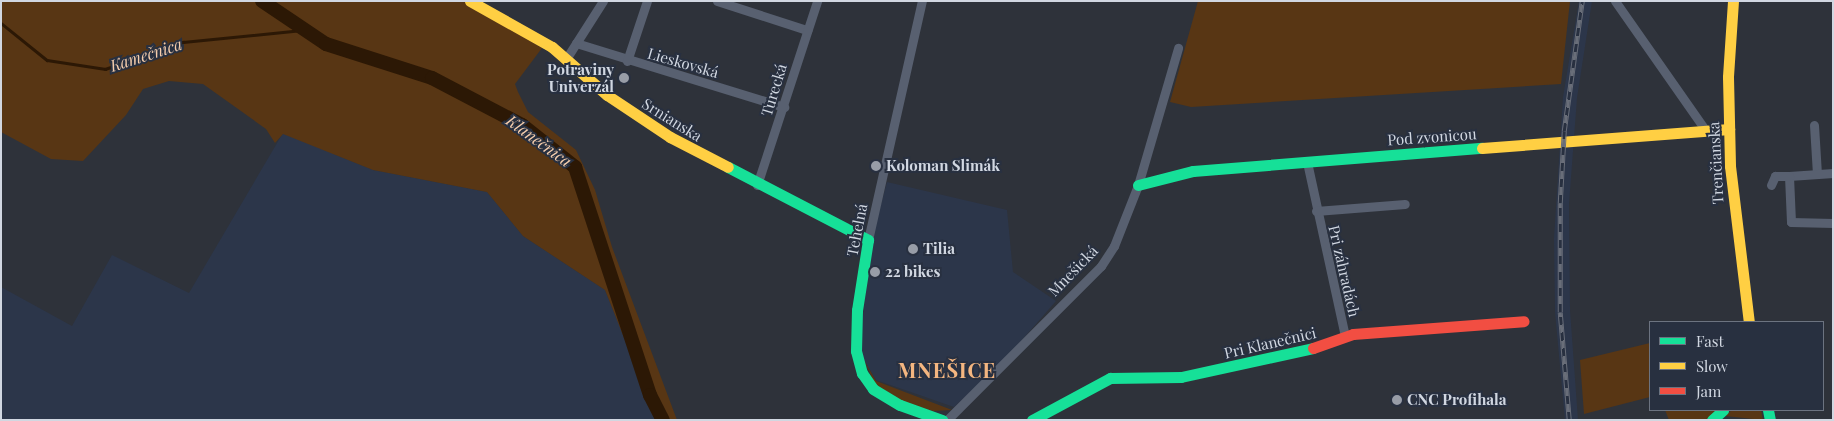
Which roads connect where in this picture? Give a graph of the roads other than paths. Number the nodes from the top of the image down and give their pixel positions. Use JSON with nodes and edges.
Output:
{"nodes":[{"id":1,"x":602,"y":1,"type":"edge"},
{"id":2,"x":647,"y":1,"type":"edge"},
{"id":3,"x":717,"y":1,"type":"edge"},
{"id":4,"x":817,"y":1,"type":"edge"},
{"id":5,"x":922,"y":1,"type":"edge"},
{"id":6,"x":1616,"y":1,"type":"edge"},
{"id":7,"x":1733,"y":1,"type":"edge"},
{"id":8,"x":471,"y":2,"type":"edge"},
{"id":9,"x":807,"y":30,"type":"junction"},
{"id":10,"x":576,"y":43,"type":"junction"},
{"id":11,"x":1178,"y":48,"type":"dead end"},
{"id":12,"x":566,"y":59,"type":"junction"},
{"id":13,"x":627,"y":61,"type":"junction"},
{"id":14,"x":784,"y":107,"type":"junction"},
{"id":15,"x":1814,"y":125,"type":"dead end"},
{"id":16,"x":1729,"y":129,"type":"junction"},
{"id":17,"x":1706,"y":131,"type":"junction"},
{"id":18,"x":1307,"y":162,"type":"junction"},
{"id":19,"x":1833,"y":173,"type":"edge"},
{"id":20,"x":1817,"y":174,"type":"junction"},
{"id":21,"x":1789,"y":176,"type":"junction"},
{"id":22,"x":1138,"y":185,"type":"junction"},
{"id":23,"x":1771,"y":185,"type":"dead end"},
{"id":24,"x":757,"y":186,"type":"junction"},
{"id":25,"x":1405,"y":204,"type":"dead end"},
{"id":26,"x":1316,"y":211,"type":"junction"},
{"id":27,"x":1833,"y":223,"type":"edge"},
{"id":28,"x":868,"y":240,"type":"junction"},
{"id":29,"x":1749,"y":321,"type":"edge"},
{"id":30,"x":1524,"y":322,"type":"dead end"},
{"id":31,"x":1345,"y":337,"type":"junction"},
{"id":32,"x":1722,"y":411,"type":"edge"},
{"id":33,"x":942,"y":420,"type":"edge"},
{"id":34,"x":947,"y":420,"type":"edge"},
{"id":35,"x":1032,"y":420,"type":"edge"},
{"id":36,"x":1712,"y":420,"type":"edge"}],
"edges":[{"from":1,"to":10,"type":"street"},
{"from":2,"to":13,"type":"street"},
{"from":3,"to":9,"type":"street"},
{"from":4,"to":9,"type":"street","name":"Turecká"},
{"from":5,"to":28,"type":"street","name":"Tehelná"},
{"from":6,"to":17,"type":"street"},
{"from":7,"to":16,"type":"street","name":"Trenčianska"},
{"from":8,"to":12,"type":"street","name":"Srnianska"},
{"from":9,"to":14,"type":"street","name":"Turecká"},
{"from":10,"to":12,"type":"street"},
{"from":10,"to":13,"type":"street","name":"Lieskovská"},
{"from":11,"to":22,"type":"street","name":"Mnešická"},
{"from":12,"to":24,"type":"street","name":"Srnianska"},
{"from":13,"to":14,"type":"street","name":"Lieskovská"},
{"from":14,"to":24,"type":"street","name":"Turecká"},
{"from":15,"to":20,"type":"street"},
{"from":16,"to":17,"type":"street","name":"Pod zvonicou"},
{"from":16,"to":29,"type":"street","name":"Trenčianska"},
{"from":17,"to":18,"type":"street","name":"Pod zvonicou"},
{"from":18,"to":22,"type":"street","name":"Pod zvonicou"},
{"from":18,"to":26,"type":"street","name":"Pri záhradách"},
{"from":19,"to":20,"type":"street"},
{"from":20,"to":21,"type":"street"},
{"from":21,"to":23,"type":"street"},
{"from":21,"to":27,"type":"street"},
{"from":22,"to":34,"type":"street","name":"Mnešická"},
{"from":24,"to":28,"type":"street","name":"Srnianska"},
{"from":25,"to":26,"type":"street","name":"Pri záhradách"},
{"from":26,"to":31,"type":"street","name":"Pri záhradách"},
{"from":28,"to":33,"type":"street","name":"Tehelná"},
{"from":30,"to":31,"type":"street","name":"Pri Klanečnici"},
{"from":31,"to":35,"type":"street","name":"Pri Klanečnici"},
{"from":32,"to":36,"type":"street"}]}
